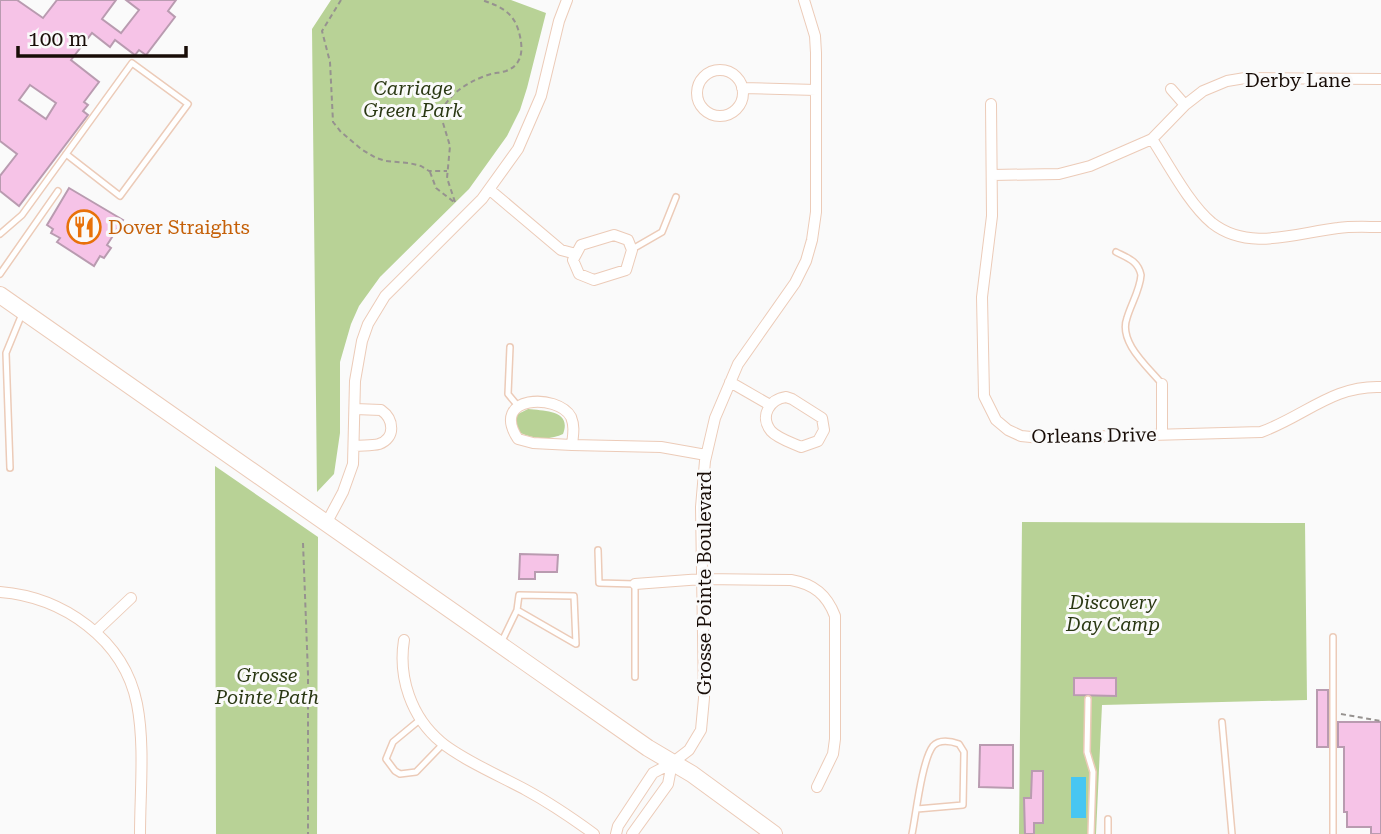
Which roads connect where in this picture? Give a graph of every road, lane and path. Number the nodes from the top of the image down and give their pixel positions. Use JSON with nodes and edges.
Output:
{"nodes":[{"id":1,"x":341,"y":0,"type":"edge"},
{"id":2,"x":482,"y":0,"type":"edge"},
{"id":3,"x":567,"y":0,"type":"edge"},
{"id":4,"x":804,"y":0,"type":"edge"},
{"id":5,"x":1381,"y":79,"type":"edge"},
{"id":6,"x":742,"y":88,"type":"junction"},
{"id":7,"x":1171,"y":89,"type":"dead end"},
{"id":8,"x":816,"y":90,"type":"junction"},
{"id":9,"x":991,"y":104,"type":"dead end"},
{"id":10,"x":1185,"y":105,"type":"junction"},
{"id":11,"x":1152,"y":139,"type":"junction"},
{"id":12,"x":66,"y":154,"type":"junction"},
{"id":13,"x":429,"y":171,"type":"junction"},
{"id":14,"x":448,"y":171,"type":"junction"},
{"id":15,"x":992,"y":175,"type":"junction"},
{"id":16,"x":490,"y":190,"type":"junction"},
{"id":17,"x":58,"y":191,"type":"dead end"},
{"id":18,"x":676,"y":197,"type":"dead end"},
{"id":19,"x":0,"y":222,"type":"edge"},
{"id":20,"x":1381,"y":227,"type":"edge"},
{"id":21,"x":7,"y":228,"type":"junction"},
{"id":22,"x":0,"y":234,"type":"edge"},
{"id":23,"x":631,"y":247,"type":"junction"},
{"id":24,"x":1116,"y":252,"type":"dead end"},
{"id":25,"x":576,"y":254,"type":"junction"},
{"id":26,"x":0,"y":274,"type":"edge"},
{"id":27,"x":0,"y":295,"type":"edge"},
{"id":28,"x":23,"y":311,"type":"junction"},
{"id":29,"x":510,"y":346,"type":"dead end"},
{"id":30,"x":730,"y":383,"type":"junction"},
{"id":31,"x":1162,"y":384,"type":"joint"},
{"id":32,"x":1381,"y":387,"type":"edge"},
{"id":33,"x":770,"y":405,"type":"junction"},
{"id":34,"x":518,"y":407,"type":"junction"},
{"id":35,"x":355,"y":408,"type":"junction"},
{"id":36,"x":1161,"y":434,"type":"junction"},
{"id":37,"x":572,"y":445,"type":"junction"},
{"id":38,"x":355,"y":446,"type":"junction"},
{"id":39,"x":706,"y":455,"type":"junction"},
{"id":40,"x":10,"y":468,"type":"dead end"},
{"id":41,"x":327,"y":522,"type":"junction"},
{"id":42,"x":303,"y":543,"type":"dead end"},
{"id":43,"x":598,"y":550,"type":"dead end"},
{"id":44,"x":702,"y":579,"type":"junction"},
{"id":45,"x":635,"y":584,"type":"junction"},
{"id":46,"x":0,"y":592,"type":"edge"},
{"id":47,"x":131,"y":598,"type":"dead end"},
{"id":48,"x":517,"y":610,"type":"junction"},
{"id":49,"x":95,"y":632,"type":"junction"},
{"id":50,"x":1334,"y":637,"type":"dead end"},
{"id":51,"x":404,"y":640,"type":"dead end"},
{"id":52,"x":500,"y":644,"type":"junction"},
{"id":53,"x":635,"y":677,"type":"dead end"},
{"id":54,"x":1088,"y":699,"type":"dead end"},
{"id":55,"x":1334,"y":714,"type":"junction"},
{"id":56,"x":422,"y":718,"type":"junction"},
{"id":57,"x":1381,"y":721,"type":"edge"},
{"id":58,"x":1222,"y":722,"type":"dead end"},
{"id":59,"x":443,"y":744,"type":"junction"},
{"id":60,"x":672,"y":763,"type":"junction"},
{"id":61,"x":817,"y":787,"type":"dead end"},
{"id":62,"x":917,"y":809,"type":"junction"},
{"id":63,"x":1108,"y":819,"type":"dead end"},
{"id":64,"x":140,"y":834,"type":"edge"},
{"id":65,"x":308,"y":834,"type":"edge"},
{"id":66,"x":594,"y":834,"type":"edge"},
{"id":67,"x":616,"y":834,"type":"edge"},
{"id":68,"x":632,"y":834,"type":"edge"},
{"id":69,"x":774,"y":834,"type":"edge"},
{"id":70,"x":912,"y":834,"type":"edge"},
{"id":71,"x":1091,"y":834,"type":"edge"},
{"id":72,"x":1108,"y":834,"type":"edge"},
{"id":73,"x":1231,"y":834,"type":"edge"},
{"id":74,"x":1333,"y":834,"type":"edge"}],
"edges":[{"from":1,"to":13,"type":"path"},
{"from":2,"to":14,"type":"path"},
{"from":3,"to":16,"type":"street"},
{"from":4,"to":8,"type":"street","name":"Grosse Pointe Boulevard"},
{"from":5,"to":10,"type":"street","name":"Derby Lane"},
{"from":6,"to":6,"type":"street"},
{"from":6,"to":8,"type":"street"},
{"from":7,"to":10,"type":"street"},
{"from":8,"to":30,"type":"street","name":"Grosse Pointe Boulevard"},
{"from":9,"to":15,"type":"street","name":"Orleans Drive"},
{"from":10,"to":11,"type":"street","name":"Derby Lane"},
{"from":11,"to":15,"type":"street","name":"Derby Lane"},
{"from":11,"to":20,"type":"street"},
{"from":12,"to":12,"type":"lane"},
{"from":12,"to":21,"type":"lane"},
{"from":13,"to":14,"type":"path"},
{"from":13,"to":14,"type":"path"},
{"from":15,"to":36,"type":"street","name":"Orleans Drive"},
{"from":16,"to":25,"type":"street"},
{"from":16,"to":35,"type":"street"},
{"from":17,"to":26,"type":"lane"},
{"from":18,"to":23,"type":"lane"},
{"from":19,"to":21,"type":"lane"},
{"from":21,"to":22,"type":"lane"},
{"from":23,"to":25,"type":"street"},
{"from":23,"to":25,"type":"street"},
{"from":24,"to":31,"type":"lane"},
{"from":27,"to":28,"type":"main road"},
{"from":28,"to":40,"type":"lane"},
{"from":28,"to":41,"type":"main road"},
{"from":29,"to":34,"type":"lane"},
{"from":30,"to":33,"type":"street"},
{"from":30,"to":39,"type":"street","name":"Grosse Pointe Boulevard"},
{"from":31,"to":36,"type":"street"},
{"from":32,"to":36,"type":"street","name":"Orleans Drive"},
{"from":33,"to":33,"type":"street"},
{"from":34,"to":37,"type":"street"},
{"from":34,"to":37,"type":"street"},
{"from":35,"to":38,"type":"street"},
{"from":35,"to":38,"type":"street"},
{"from":37,"to":39,"type":"street"},
{"from":38,"to":41,"type":"street"},
{"from":39,"to":44,"type":"street","name":"Grosse Pointe Boulevard"},
{"from":41,"to":52,"type":"main road"},
{"from":42,"to":65,"type":"path"},
{"from":43,"to":45,"type":"lane"},
{"from":44,"to":45,"type":"street"},
{"from":44,"to":60,"type":"street","name":"Grosse Pointe Boulevard"},
{"from":44,"to":61,"type":"street"},
{"from":45,"to":53,"type":"lane"},
{"from":46,"to":49,"type":"street"},
{"from":47,"to":49,"type":"street"},
{"from":48,"to":48,"type":"lane"},
{"from":48,"to":52,"type":"lane"},
{"from":49,"to":64,"type":"street"},
{"from":50,"to":55,"type":"lane"},
{"from":51,"to":56,"type":"street"},
{"from":52,"to":60,"type":"main road"},
{"from":54,"to":71,"type":"lane"},
{"from":55,"to":57,"type":"path"},
{"from":55,"to":74,"type":"lane"},
{"from":56,"to":59,"type":"street"},
{"from":56,"to":59,"type":"lane"},
{"from":58,"to":73,"type":"lane"},
{"from":59,"to":66,"type":"street"},
{"from":60,"to":67,"type":"street","name":"Grosse Pointe Boulevard"},
{"from":60,"to":68,"type":"street","name":"Grosse Pointe Boulevard"},
{"from":60,"to":69,"type":"main road"},
{"from":62,"to":62,"type":"lane"},
{"from":62,"to":70,"type":"lane"},
{"from":63,"to":72,"type":"lane"}]}
